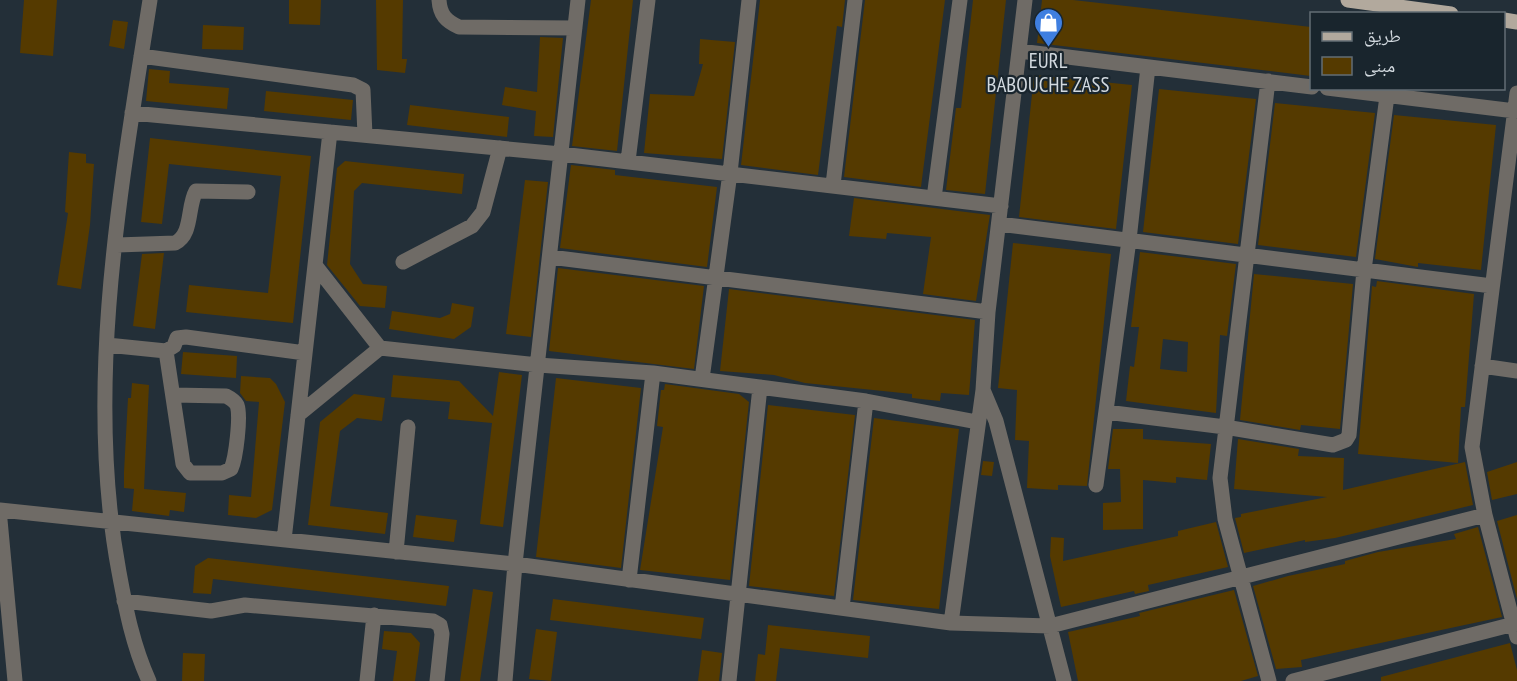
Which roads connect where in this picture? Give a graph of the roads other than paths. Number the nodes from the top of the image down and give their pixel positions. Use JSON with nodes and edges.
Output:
{"nodes":[{"id":1,"x":150,"y":0,"type":"edge"},
{"id":2,"x":440,"y":0,"type":"edge"},
{"id":3,"x":578,"y":0,"type":"edge"},
{"id":4,"x":648,"y":0,"type":"edge"},
{"id":5,"x":749,"y":0,"type":"edge"},
{"id":6,"x":855,"y":0,"type":"edge"},
{"id":7,"x":960,"y":0,"type":"edge"},
{"id":8,"x":1025,"y":0,"type":"edge"},
{"id":9,"x":1348,"y":0,"type":"edge"},
{"id":10,"x":1436,"y":12,"type":"edge"},
{"id":11,"x":574,"y":28,"type":"junction"},
{"id":12,"x":1019,"y":51,"type":"junction"},
{"id":13,"x":141,"y":56,"type":"junction"},
{"id":14,"x":1148,"y":67,"type":"junction"},
{"id":15,"x":1268,"y":81,"type":"junction"},
{"id":16,"x":1310,"y":87,"type":"edge"},
{"id":17,"x":1342,"y":90,"type":"edge"},
{"id":18,"x":1517,"y":93,"type":"edge"},
{"id":19,"x":1387,"y":96,"type":"junction"},
{"id":20,"x":1515,"y":111,"type":"junction"},
{"id":21,"x":132,"y":113,"type":"junction"},
{"id":22,"x":330,"y":132,"type":"junction"},
{"id":23,"x":365,"y":135,"type":"junction"},
{"id":24,"x":1514,"y":139,"type":"edge"},
{"id":25,"x":500,"y":148,"type":"junction"},
{"id":26,"x":561,"y":154,"type":"junction"},
{"id":27,"x":628,"y":161,"type":"junction"},
{"id":28,"x":730,"y":173,"type":"junction"},
{"id":29,"x":832,"y":185,"type":"junction"},
{"id":30,"x":248,"y":192,"type":"dead end"},
{"id":31,"x":934,"y":198,"type":"junction"},
{"id":32,"x":1001,"y":206,"type":"junction"},
{"id":33,"x":999,"y":224,"type":"junction"},
{"id":34,"x":1129,"y":240,"type":"junction"},
{"id":35,"x":117,"y":245,"type":"junction"},
{"id":36,"x":1246,"y":255,"type":"junction"},
{"id":37,"x":550,"y":256,"type":"junction"},
{"id":38,"x":403,"y":262,"type":"dead end"},
{"id":39,"x":315,"y":265,"type":"junction"},
{"id":40,"x":1364,"y":270,"type":"junction"},
{"id":41,"x":716,"y":278,"type":"junction"},
{"id":42,"x":1492,"y":286,"type":"junction"},
{"id":43,"x":988,"y":312,"type":"junction"},
{"id":44,"x":107,"y":345,"type":"junction"},
{"id":45,"x":380,"y":348,"type":"junction"},
{"id":46,"x":166,"y":351,"type":"junction"},
{"id":47,"x":305,"y":353,"type":"junction"},
{"id":48,"x":538,"y":365,"type":"junction"},
{"id":49,"x":1482,"y":366,"type":"junction"},
{"id":50,"x":1517,"y":371,"type":"edge"},
{"id":51,"x":652,"y":373,"type":"junction"},
{"id":52,"x":702,"y":379,"type":"junction"},
{"id":53,"x":760,"y":387,"type":"junction"},
{"id":54,"x":983,"y":390,"type":"junction"},
{"id":55,"x":173,"y":395,"type":"junction"},
{"id":56,"x":866,"y":400,"type":"junction"},
{"id":57,"x":1106,"y":412,"type":"junction"},
{"id":58,"x":298,"y":415,"type":"junction"},
{"id":59,"x":977,"y":422,"type":"junction"},
{"id":60,"x":408,"y":427,"type":"dead end"},
{"id":61,"x":1224,"y":427,"type":"junction"},
{"id":62,"x":1096,"y":485,"type":"dead end"},
{"id":63,"x":0,"y":510,"type":"edge"},
{"id":64,"x":1485,"y":515,"type":"junction"},
{"id":65,"x":0,"y":520,"type":"edge"},
{"id":66,"x":110,"y":522,"type":"junction"},
{"id":67,"x":284,"y":540,"type":"junction"},
{"id":68,"x":396,"y":552,"type":"junction"},
{"id":69,"x":516,"y":564,"type":"junction"},
{"id":70,"x":1241,"y":576,"type":"junction"},
{"id":71,"x":629,"y":580,"type":"junction"},
{"id":72,"x":736,"y":594,"type":"junction"},
{"id":73,"x":124,"y":601,"type":"junction"},
{"id":74,"x":842,"y":608,"type":"junction"},
{"id":75,"x":4,"y":610,"type":"edge"},
{"id":76,"x":374,"y":615,"type":"junction"},
{"id":77,"x":951,"y":622,"type":"junction"},
{"id":78,"x":1050,"y":626,"type":"junction"},
{"id":79,"x":1515,"y":630,"type":"edge"},
{"id":80,"x":10,"y":678,"type":"edge"},
{"id":81,"x":149,"y":681,"type":"edge"},
{"id":82,"x":367,"y":681,"type":"edge"},
{"id":83,"x":436,"y":681,"type":"edge"},
{"id":84,"x":505,"y":681,"type":"edge"},
{"id":85,"x":729,"y":681,"type":"edge"},
{"id":86,"x":1064,"y":681,"type":"edge"},
{"id":87,"x":1269,"y":681,"type":"edge"},
{"id":88,"x":1293,"y":681,"type":"edge"}],
"edges":[{"from":1,"to":13,"type":"street"},
{"from":2,"to":11,"type":"street"},
{"from":3,"to":11,"type":"street"},
{"from":4,"to":27,"type":"street"},
{"from":5,"to":28,"type":"street"},
{"from":6,"to":29,"type":"street"},
{"from":7,"to":31,"type":"street"},
{"from":8,"to":12,"type":"street"},
{"from":9,"to":10,"type":"main road"},
{"from":11,"to":26,"type":"street"},
{"from":12,"to":14,"type":"street"},
{"from":12,"to":32,"type":"street"},
{"from":13,"to":21,"type":"street"},
{"from":13,"to":23,"type":"street"},
{"from":14,"to":15,"type":"street"},
{"from":14,"to":34,"type":"street"},
{"from":15,"to":16,"type":"street"},
{"from":15,"to":36,"type":"street"},
{"from":17,"to":19,"type":"street"},
{"from":18,"to":20,"type":"street"},
{"from":19,"to":20,"type":"street"},
{"from":19,"to":40,"type":"street"},
{"from":20,"to":24,"type":"street"},
{"from":21,"to":22,"type":"street"},
{"from":21,"to":35,"type":"street"},
{"from":22,"to":23,"type":"street"},
{"from":22,"to":39,"type":"street"},
{"from":23,"to":25,"type":"street"},
{"from":24,"to":42,"type":"street"},
{"from":25,"to":26,"type":"street"},
{"from":25,"to":38,"type":"street"},
{"from":26,"to":27,"type":"street"},
{"from":26,"to":37,"type":"street"},
{"from":27,"to":28,"type":"street"},
{"from":28,"to":29,"type":"street"},
{"from":28,"to":41,"type":"street"},
{"from":29,"to":31,"type":"street"},
{"from":30,"to":35,"type":"street"},
{"from":31,"to":32,"type":"street"},
{"from":32,"to":33,"type":"street"},
{"from":33,"to":34,"type":"street"},
{"from":33,"to":43,"type":"street"},
{"from":34,"to":36,"type":"street"},
{"from":34,"to":57,"type":"street"},
{"from":35,"to":44,"type":"street"},
{"from":36,"to":40,"type":"street"},
{"from":36,"to":61,"type":"street"},
{"from":37,"to":41,"type":"street"},
{"from":37,"to":48,"type":"street"},
{"from":39,"to":45,"type":"street"},
{"from":39,"to":47,"type":"street"},
{"from":40,"to":42,"type":"street"},
{"from":40,"to":61,"type":"street"},
{"from":41,"to":43,"type":"street"},
{"from":41,"to":52,"type":"street"},
{"from":42,"to":49,"type":"street"},
{"from":43,"to":54,"type":"street"},
{"from":44,"to":46,"type":"street"},
{"from":44,"to":66,"type":"street"},
{"from":45,"to":48,"type":"street"},
{"from":45,"to":58,"type":"street"},
{"from":46,"to":47,"type":"street"},
{"from":46,"to":55,"type":"street"},
{"from":47,"to":58,"type":"street"},
{"from":48,"to":51,"type":"street"},
{"from":48,"to":69,"type":"street"},
{"from":49,"to":50,"type":"street"},
{"from":49,"to":64,"type":"street"},
{"from":51,"to":52,"type":"street"},
{"from":51,"to":71,"type":"street"},
{"from":52,"to":53,"type":"street"},
{"from":53,"to":56,"type":"street"},
{"from":53,"to":72,"type":"street"},
{"from":54,"to":59,"type":"street"},
{"from":54,"to":78,"type":"street"},
{"from":55,"to":55,"type":"street"},
{"from":56,"to":59,"type":"street"},
{"from":56,"to":74,"type":"street"},
{"from":57,"to":61,"type":"street"},
{"from":57,"to":62,"type":"street"},
{"from":58,"to":67,"type":"street"},
{"from":59,"to":77,"type":"street"},
{"from":60,"to":68,"type":"street"},
{"from":61,"to":70,"type":"street"},
{"from":63,"to":66,"type":"street"},
{"from":64,"to":70,"type":"street"},
{"from":64,"to":79,"type":"street"},
{"from":65,"to":75,"type":"street"},
{"from":66,"to":67,"type":"street"},
{"from":66,"to":73,"type":"street"},
{"from":67,"to":68,"type":"street"},
{"from":68,"to":69,"type":"street"},
{"from":69,"to":71,"type":"street"},
{"from":69,"to":84,"type":"street"},
{"from":70,"to":78,"type":"street"},
{"from":70,"to":87,"type":"street"},
{"from":71,"to":72,"type":"street"},
{"from":72,"to":74,"type":"street"},
{"from":72,"to":85,"type":"street"},
{"from":73,"to":76,"type":"street"},
{"from":73,"to":81,"type":"street"},
{"from":74,"to":77,"type":"street"},
{"from":75,"to":80,"type":"street"},
{"from":76,"to":82,"type":"street"},
{"from":76,"to":83,"type":"street"},
{"from":77,"to":78,"type":"street"},
{"from":78,"to":86,"type":"street"},
{"from":79,"to":88,"type":"street"}]}
